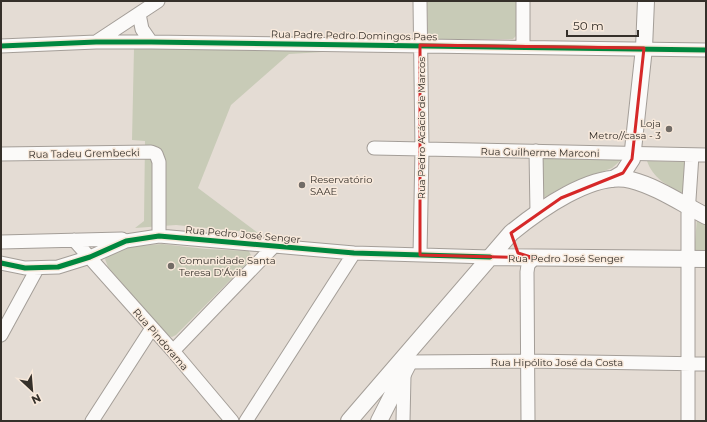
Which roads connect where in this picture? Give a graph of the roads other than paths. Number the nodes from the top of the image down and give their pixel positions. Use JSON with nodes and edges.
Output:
{"nodes":[{"id":1,"x":158,"y":1,"type":"edge"},
{"id":2,"x":420,"y":1,"type":"edge"},
{"id":3,"x":523,"y":1,"type":"edge"},
{"id":4,"x":646,"y":1,"type":"edge"},
{"id":5,"x":139,"y":14,"type":"junction"},
{"id":6,"x":96,"y":42,"type":"junction"},
{"id":7,"x":151,"y":42,"type":"junction"},
{"id":8,"x":420,"y":45,"type":"junction"},
{"id":9,"x":1,"y":46,"type":"edge"},
{"id":10,"x":523,"y":47,"type":"junction"},
{"id":11,"x":644,"y":48,"type":"junction"},
{"id":12,"x":706,"y":50,"type":"edge"},
{"id":13,"x":374,"y":148,"type":"dead end"},
{"id":14,"x":422,"y":149,"type":"junction"},
{"id":15,"x":536,"y":151,"type":"junction"},
{"id":16,"x":1,"y":154,"type":"edge"},
{"id":17,"x":692,"y":155,"type":"junction"},
{"id":18,"x":706,"y":155,"type":"edge"},
{"id":19,"x":633,"y":156,"type":"junction"},
{"id":20,"x":613,"y":178,"type":"junction"},
{"id":21,"x":651,"y":187,"type":"junction"},
{"id":22,"x":689,"y":207,"type":"junction"},
{"id":23,"x":537,"y":212,"type":"junction"},
{"id":24,"x":706,"y":216,"type":"edge"},
{"id":25,"x":511,"y":233,"type":"junction"},
{"id":26,"x":159,"y":236,"type":"junction"},
{"id":27,"x":139,"y":239,"type":"junction"},
{"id":28,"x":2,"y":242,"type":"edge"},
{"id":29,"x":76,"y":243,"type":"junction"},
{"id":30,"x":274,"y":246,"type":"junction"},
{"id":31,"x":354,"y":253,"type":"junction"},
{"id":32,"x":420,"y":255,"type":"junction"},
{"id":33,"x":90,"y":257,"type":"junction"},
{"id":34,"x":490,"y":257,"type":"junction"},
{"id":35,"x":534,"y":258,"type":"junction"},
{"id":36,"x":688,"y":258,"type":"junction"},
{"id":37,"x":706,"y":258,"type":"edge"},
{"id":38,"x":1,"y":262,"type":"edge"},
{"id":39,"x":76,"y":262,"type":"junction"},
{"id":40,"x":37,"y":269,"type":"junction"},
{"id":41,"x":152,"y":328,"type":"junction"},
{"id":42,"x":1,"y":335,"type":"edge"},
{"id":43,"x":422,"y":338,"type":"junction"},
{"id":44,"x":173,"y":351,"type":"junction"},
{"id":45,"x":527,"y":361,"type":"junction"},
{"id":46,"x":689,"y":363,"type":"junction"},
{"id":47,"x":706,"y":364,"type":"edge"},
{"id":48,"x":406,"y":367,"type":"junction"},
{"id":49,"x":92,"y":421,"type":"edge"},
{"id":50,"x":232,"y":421,"type":"edge"},
{"id":51,"x":246,"y":421,"type":"edge"},
{"id":52,"x":350,"y":421,"type":"edge"},
{"id":53,"x":379,"y":421,"type":"edge"},
{"id":54,"x":403,"y":421,"type":"edge"},
{"id":55,"x":528,"y":421,"type":"edge"},
{"id":56,"x":688,"y":421,"type":"edge"}],
"edges":[{"from":1,"to":5,"type":"street"},
{"from":2,"to":8,"type":"street","name":"Rua Pedro Acácio de Marcos"},
{"from":3,"to":10,"type":"street"},
{"from":4,"to":11,"type":"main road"},
{"from":5,"to":6,"type":"street"},
{"from":5,"to":7,"type":"street"},
{"from":6,"to":7,"type":"street","name":"Rua Padre Pedro Domingos Paes"},
{"from":6,"to":9,"type":"street","name":"Rua Padre Pedro Domingos Paes"},
{"from":7,"to":8,"type":"street","name":"Rua Padre Pedro Domingos Paes"},
{"from":8,"to":10,"type":"street","name":"Rua Padre Pedro Domingos Paes"},
{"from":8,"to":14,"type":"street","name":"Rua Pedro Acácio de Marcos"},
{"from":10,"to":11,"type":"street","name":"Rua Padre Pedro Domingos Paes"},
{"from":11,"to":12,"type":"street","name":"Rua Padre Pedro Domingos Paes"},
{"from":11,"to":19,"type":"main road"},
{"from":13,"to":14,"type":"street","name":"Rua Guilherme Marconi"},
{"from":14,"to":15,"type":"street","name":"Rua Guilherme Marconi"},
{"from":14,"to":32,"type":"street","name":"Rua Pedro Acácio de Marcos"},
{"from":15,"to":19,"type":"street","name":"Rua Guilherme Marconi"},
{"from":15,"to":23,"type":"street"},
{"from":16,"to":26,"type":"street","name":"Rua Tadeu Grembecki"},
{"from":17,"to":18,"type":"street","name":"Rua Guilherme Marconi"},
{"from":17,"to":19,"type":"street","name":"Rua Guilherme Marconi"},
{"from":17,"to":22,"type":"street"},
{"from":19,"to":20,"type":"main road"},
{"from":19,"to":21,"type":"main road"},
{"from":20,"to":21,"type":"main road"},
{"from":20,"to":23,"type":"main road"},
{"from":21,"to":22,"type":"main road"},
{"from":22,"to":24,"type":"main road"},
{"from":22,"to":36,"type":"street"},
{"from":23,"to":25,"type":"main road"},
{"from":25,"to":34,"type":"main road"},
{"from":25,"to":35,"type":"main road"},
{"from":26,"to":27,"type":"street","name":"Rua Pedro José Senger"},
{"from":26,"to":30,"type":"street","name":"Rua Pedro José Senger"},
{"from":27,"to":29,"type":"street","name":"Rua Pedro José Senger"},
{"from":27,"to":33,"type":"street","name":"Rua Pedro José Senger"},
{"from":28,"to":29,"type":"street","name":"Rua Pedro José Senger"},
{"from":29,"to":33,"type":"street","name":"Rua Pindorama"},
{"from":29,"to":39,"type":"street"},
{"from":30,"to":31,"type":"street","name":"Rua Pedro José Senger"},
{"from":30,"to":44,"type":"street"},
{"from":31,"to":32,"type":"street","name":"Rua Pedro José Senger"},
{"from":31,"to":51,"type":"street"},
{"from":32,"to":34,"type":"street","name":"Rua Pedro José Senger"},
{"from":33,"to":39,"type":"street","name":"Rua Pedro José Senger"},
{"from":33,"to":41,"type":"street","name":"Rua Pindorama"},
{"from":34,"to":35,"type":"main road","name":"Rua Pedro José Senger"},
{"from":34,"to":43,"type":"main road"},
{"from":35,"to":36,"type":"main road","name":"Rua Pedro José Senger"},
{"from":35,"to":45,"type":"street"},
{"from":36,"to":37,"type":"main road","name":"Rua Pedro José Senger"},
{"from":36,"to":46,"type":"street"},
{"from":38,"to":40,"type":"street","name":"Rua Pedro José Senger"},
{"from":39,"to":40,"type":"street","name":"Rua Pedro José Senger"},
{"from":40,"to":42,"type":"street"},
{"from":41,"to":44,"type":"street","name":"Rua Pindorama"},
{"from":41,"to":49,"type":"street"},
{"from":43,"to":48,"type":"main road"},
{"from":43,"to":52,"type":"main road"},
{"from":44,"to":50,"type":"street","name":"Rua Pindorama"},
{"from":45,"to":46,"type":"street","name":"Rua Hipólito José da Costa"},
{"from":45,"to":48,"type":"street","name":"Rua Hipólito José da Costa"},
{"from":45,"to":55,"type":"street"},
{"from":46,"to":47,"type":"street","name":"Rua Hipólito José da Costa"},
{"from":46,"to":56,"type":"street"},
{"from":48,"to":53,"type":"main road"},
{"from":48,"to":54,"type":"street"}]}
